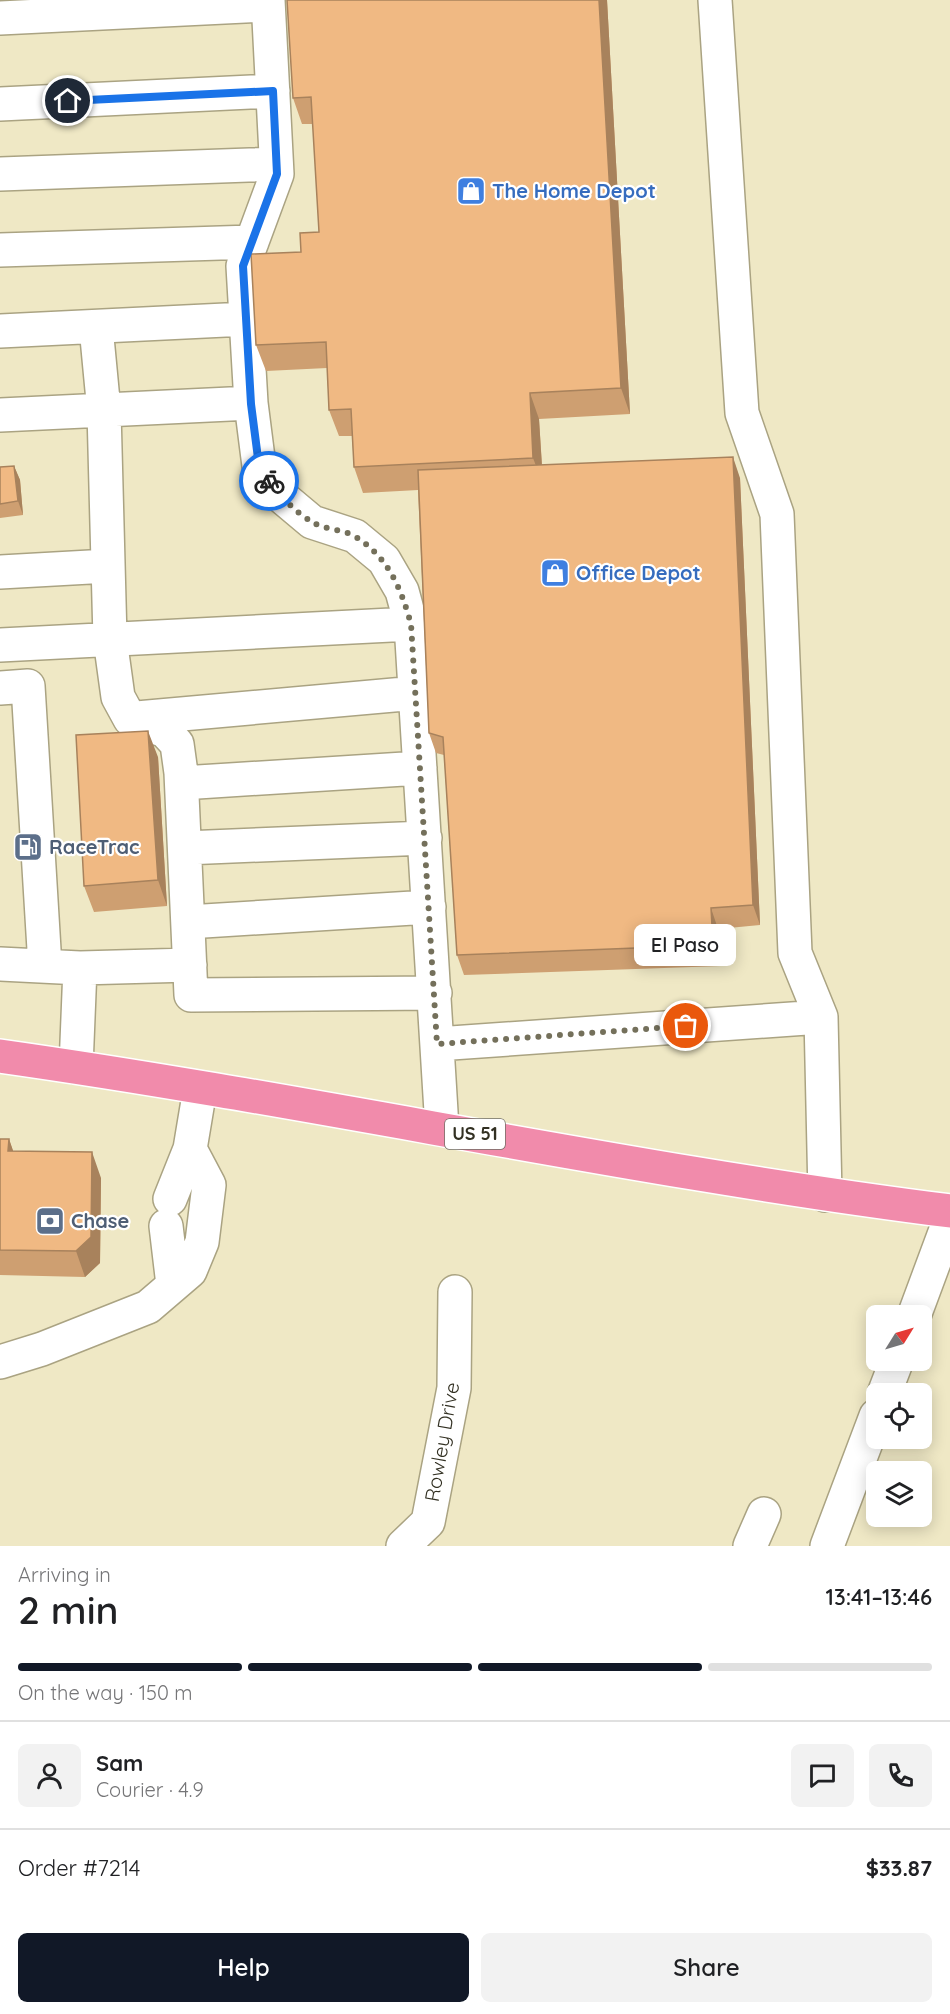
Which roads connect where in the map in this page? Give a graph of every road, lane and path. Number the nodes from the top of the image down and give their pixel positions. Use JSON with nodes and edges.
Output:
{"nodes":[{"id":1,"x":715,"y":0,"type":"edge"},
{"id":2,"x":268,"y":2,"type":"edge"},
{"id":3,"x":0,"y":18,"type":"edge"},
{"id":4,"x":273,"y":91,"type":"junction"},
{"id":5,"x":0,"y":104,"type":"edge"},
{"id":6,"x":276,"y":164,"type":"junction"},
{"id":7,"x":0,"y":174,"type":"edge"},
{"id":8,"x":252,"y":242,"type":"junction"},
{"id":9,"x":0,"y":250,"type":"edge"},
{"id":10,"x":246,"y":319,"type":"junction"},
{"id":11,"x":96,"y":327,"type":"junction"},
{"id":12,"x":0,"y":331,"type":"edge"},
{"id":13,"x":251,"y":404,"type":"junction"},
{"id":14,"x":104,"y":411,"type":"junction"},
{"id":15,"x":0,"y":415,"type":"edge"},
{"id":16,"x":108,"y":566,"type":"junction"},
{"id":17,"x":0,"y":572,"type":"edge"},
{"id":18,"x":411,"y":624,"type":"junction"},
{"id":19,"x":110,"y":639,"type":"junction"},
{"id":20,"x":14,"y":644,"type":"edge"},
{"id":21,"x":14,"y":687,"type":"edge"},
{"id":22,"x":416,"y":693,"type":"junction"},
{"id":23,"x":130,"y":719,"type":"junction"},
{"id":24,"x":420,"y":768,"type":"junction"},
{"id":25,"x":182,"y":783,"type":"junction"},
{"id":26,"x":425,"y":838,"type":"junction"},
{"id":27,"x":185,"y":848,"type":"junction"},
{"id":28,"x":429,"y":908,"type":"junction"},
{"id":29,"x":188,"y":922,"type":"junction"},
{"id":30,"x":0,"y":964,"type":"edge"},
{"id":31,"x":190,"y":965,"type":"junction"},
{"id":32,"x":45,"y":966,"type":"junction"},
{"id":33,"x":80,"y":968,"type":"junction"},
{"id":34,"x":435,"y":993,"type":"junction"},
{"id":35,"x":821,"y":1017,"type":"junction"},
{"id":36,"x":437,"y":1044,"type":"junction"},
{"id":37,"x":0,"y":1056,"type":"edge"},
{"id":38,"x":76,"y":1067,"type":"junction"},
{"id":39,"x":200,"y":1089,"type":"junction"},
{"id":40,"x":442,"y":1128,"type":"junction"},
{"id":41,"x":190,"y":1149,"type":"junction"},
{"id":42,"x":825,"y":1195,"type":"junction"},
{"id":43,"x":950,"y":1211,"type":"edge"},
{"id":44,"x":950,"y":1219,"type":"edge"},
{"id":45,"x":173,"y":1285,"type":"junction"},
{"id":46,"x":455,"y":1292,"type":"dead end"},
{"id":47,"x":918,"y":1305,"type":"edge"},
{"id":48,"x":0,"y":1362,"type":"edge"},
{"id":49,"x":866,"y":1443,"type":"edge"},
{"id":50,"x":764,"y":1514,"type":"dead end"},
{"id":51,"x":404,"y":1546,"type":"edge"},
{"id":52,"x":750,"y":1546,"type":"edge"},
{"id":53,"x":827,"y":1546,"type":"edge"}],
"edges":[{"from":1,"to":35,"type":"street"},
{"from":2,"to":3,"type":"street"},
{"from":2,"to":4,"type":"street"},
{"from":4,"to":5,"type":"street"},
{"from":4,"to":6,"type":"street"},
{"from":6,"to":7,"type":"street"},
{"from":6,"to":8,"type":"street"},
{"from":8,"to":9,"type":"street"},
{"from":8,"to":10,"type":"street"},
{"from":10,"to":11,"type":"street"},
{"from":10,"to":13,"type":"street"},
{"from":11,"to":12,"type":"street"},
{"from":11,"to":14,"type":"street"},
{"from":13,"to":14,"type":"street"},
{"from":13,"to":18,"type":"street"},
{"from":14,"to":15,"type":"street"},
{"from":14,"to":16,"type":"street"},
{"from":16,"to":17,"type":"street"},
{"from":16,"to":19,"type":"street"},
{"from":18,"to":19,"type":"street"},
{"from":18,"to":22,"type":"street"},
{"from":19,"to":20,"type":"street"},
{"from":19,"to":23,"type":"street"},
{"from":20,"to":21,"type":"street"},
{"from":21,"to":32,"type":"street"},
{"from":22,"to":23,"type":"street"},
{"from":22,"to":24,"type":"street"},
{"from":23,"to":25,"type":"street"},
{"from":24,"to":25,"type":"street"},
{"from":24,"to":26,"type":"street"},
{"from":25,"to":27,"type":"street"},
{"from":26,"to":27,"type":"street"},
{"from":26,"to":28,"type":"street"},
{"from":27,"to":29,"type":"street"},
{"from":28,"to":29,"type":"street"},
{"from":28,"to":34,"type":"street"},
{"from":29,"to":31,"type":"street"},
{"from":30,"to":32,"type":"street"},
{"from":31,"to":33,"type":"street"},
{"from":31,"to":34,"type":"street"},
{"from":32,"to":33,"type":"street"},
{"from":33,"to":38,"type":"street"},
{"from":34,"to":36,"type":"street"},
{"from":35,"to":36,"type":"street"},
{"from":35,"to":42,"type":"street"},
{"from":36,"to":40,"type":"street"},
{"from":37,"to":38,"type":"highway","number":"US 51"},
{"from":38,"to":39,"type":"highway","number":"US 51"},
{"from":39,"to":40,"type":"highway","number":"US 51"},
{"from":39,"to":41,"type":"street"},
{"from":40,"to":42,"type":"highway","number":"US 51"},
{"from":41,"to":45,"type":"street"},
{"from":41,"to":45,"type":"street"},
{"from":42,"to":43,"type":"highway","number":"US 51"},
{"from":44,"to":47,"type":"street"},
{"from":45,"to":48,"type":"street"},
{"from":46,"to":51,"type":"street","name":"Rowley Drive"},
{"from":49,"to":53,"type":"street"},
{"from":50,"to":52,"type":"street"}]}
